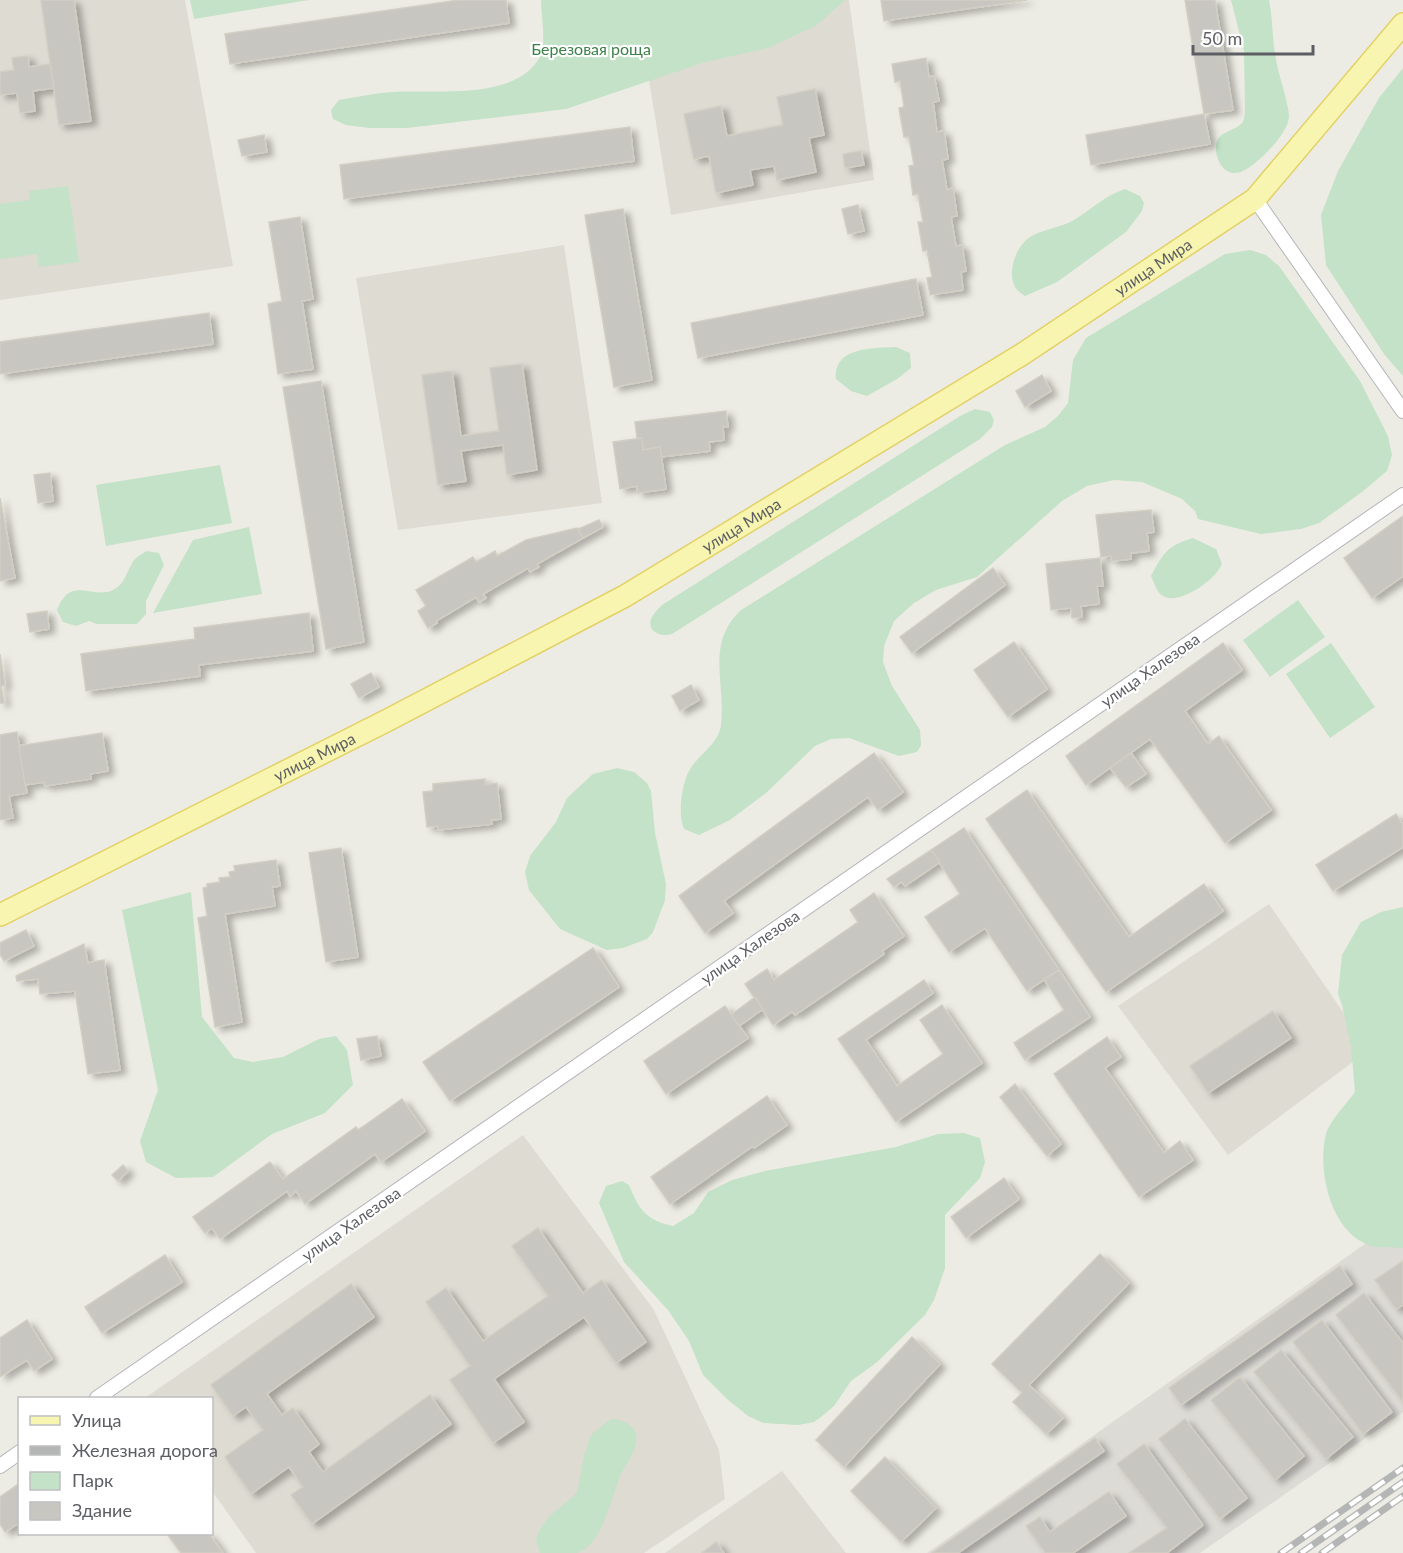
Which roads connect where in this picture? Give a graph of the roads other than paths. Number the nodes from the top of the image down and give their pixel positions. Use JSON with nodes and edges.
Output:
{"nodes":[{"id":1,"x":1403,"y":24,"type":"edge"},
{"id":2,"x":1255,"y":199,"type":"junction"},
{"id":3,"x":1403,"y":411,"type":"edge"},
{"id":4,"x":1403,"y":495,"type":"edge"},
{"id":5,"x":0,"y":915,"type":"edge"},
{"id":6,"x":98,"y":1397,"type":"edge"},
{"id":7,"x":18,"y":1453,"type":"edge"},
{"id":8,"x":0,"y":1466,"type":"edge"}],
"edges":[{"from":1,"to":2,"type":"main road","name":"улица Мира"},
{"from":2,"to":3,"type":"street"},
{"from":2,"to":5,"type":"main road","name":"улица Мира"},
{"from":4,"to":6,"type":"street","name":"улица Халезова"},
{"from":7,"to":8,"type":"street"}]}
